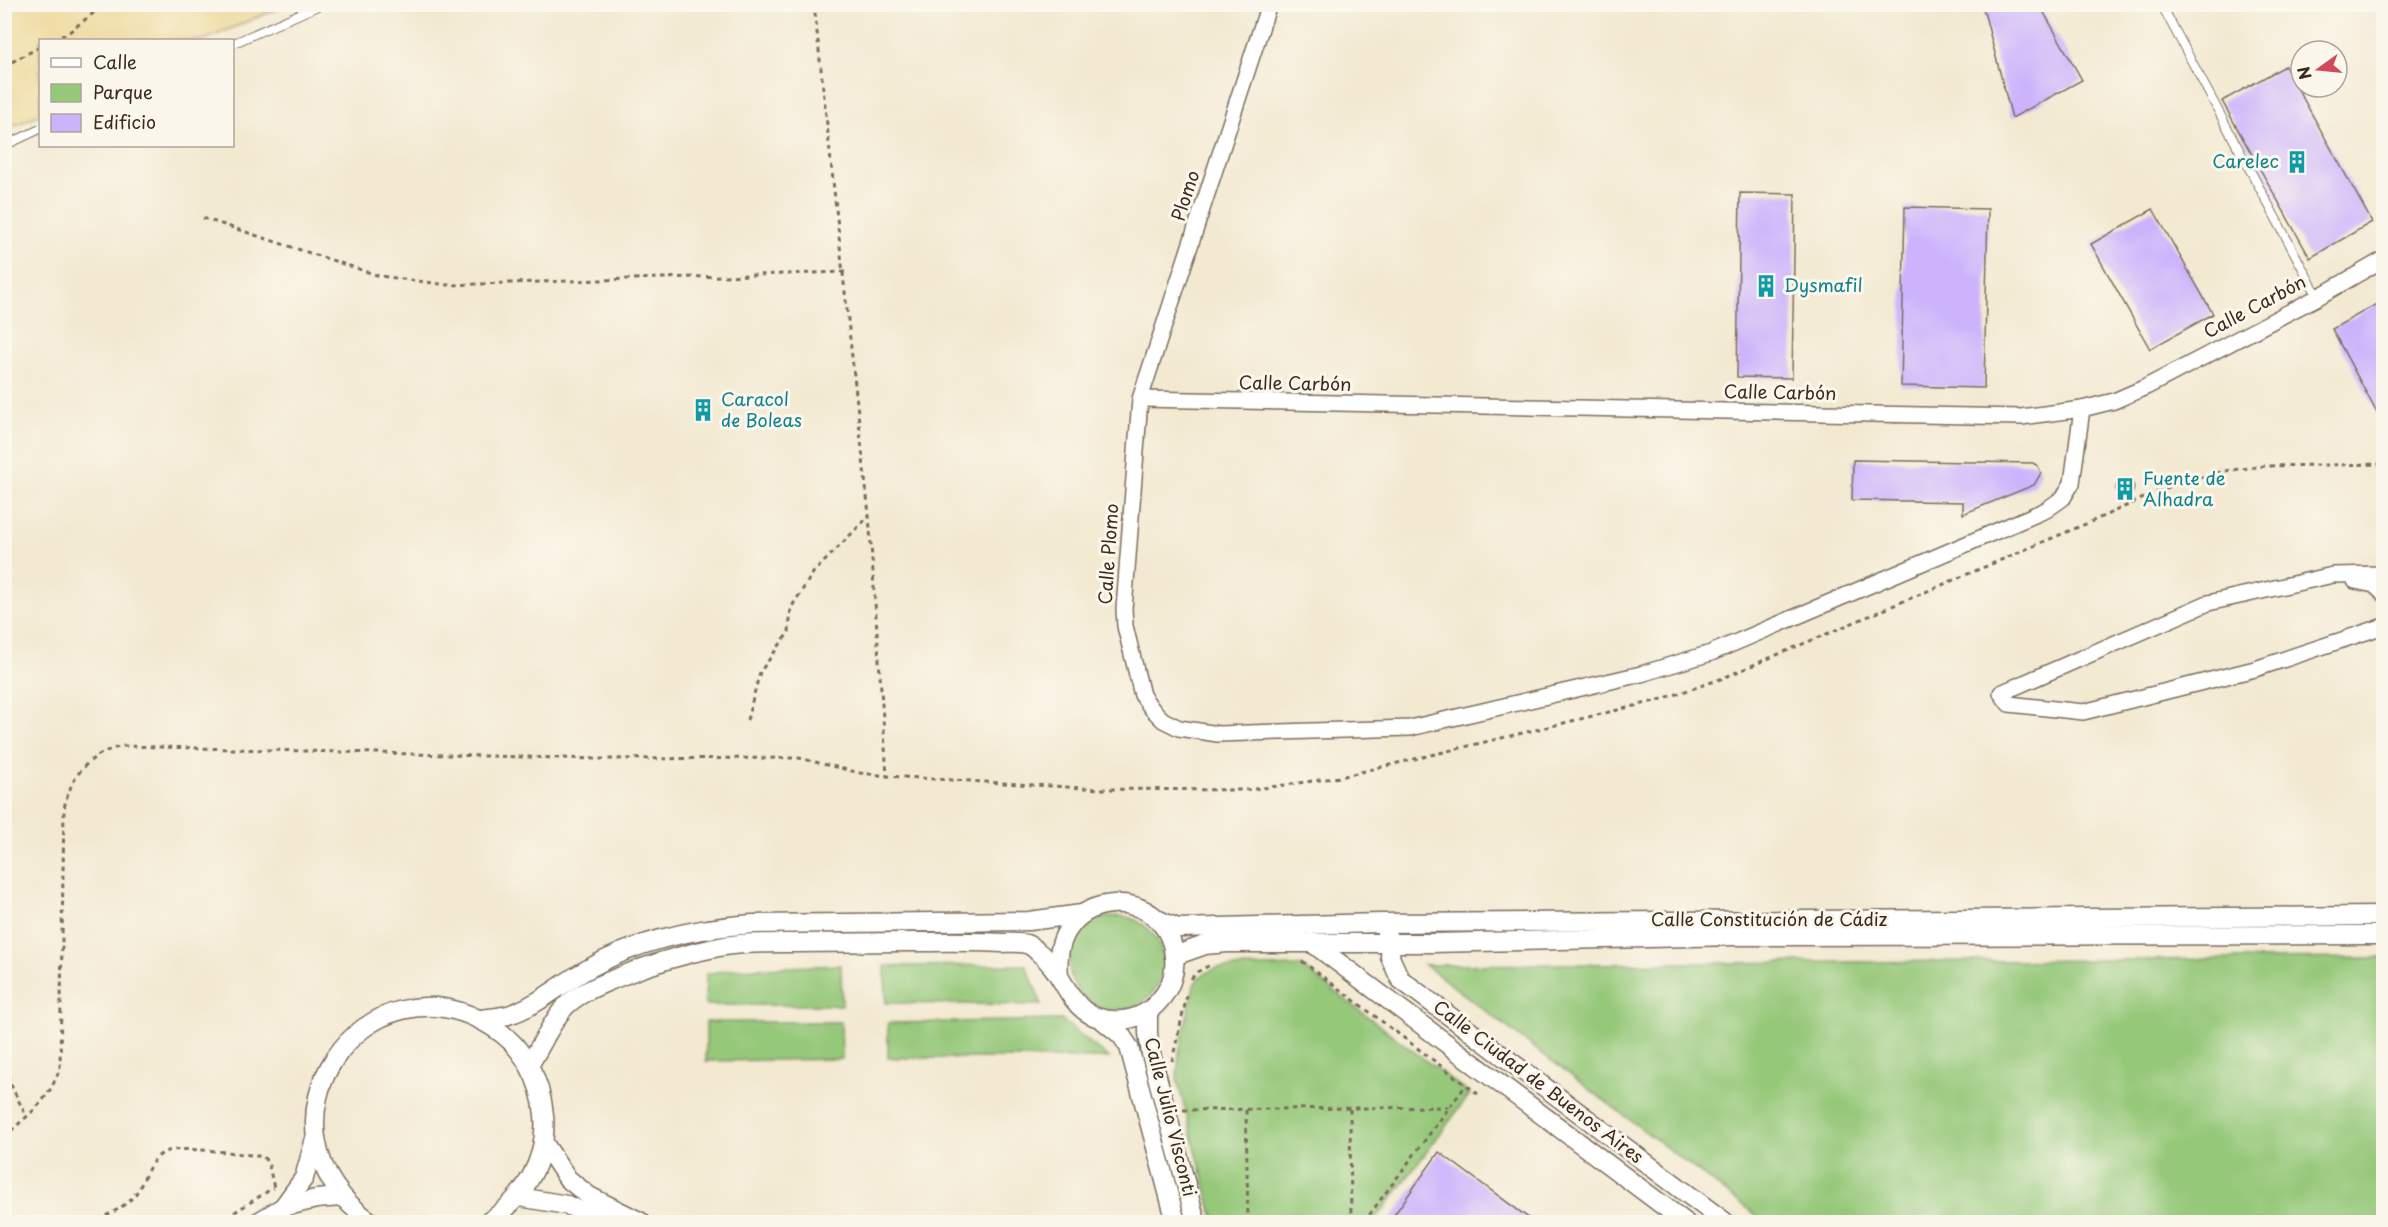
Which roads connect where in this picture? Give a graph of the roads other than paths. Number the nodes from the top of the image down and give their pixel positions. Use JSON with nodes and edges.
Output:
{"nodes":[{"id":1,"x":322,"y":4,"type":"edge"},
{"id":2,"x":1269,"y":4,"type":"edge"},
{"id":3,"x":2161,"y":4,"type":"edge"},
{"id":4,"x":234,"y":43,"type":"edge"},
{"id":5,"x":39,"y":129,"type":"edge"},
{"id":6,"x":4,"y":146,"type":"edge"},
{"id":7,"x":2384,"y":259,"type":"edge"},
{"id":8,"x":2318,"y":297,"type":"junction"},
{"id":9,"x":1140,"y":399,"type":"junction"},
{"id":10,"x":2082,"y":410,"type":"junction"},
{"id":11,"x":2384,"y":574,"type":"edge"},
{"id":12,"x":2333,"y":575,"type":"junction"},
{"id":13,"x":2384,"y":594,"type":"edge"},
{"id":14,"x":2384,"y":626,"type":"edge"},
{"id":15,"x":1082,"y":914,"type":"junction"},
{"id":16,"x":2384,"y":916,"type":"edge"},
{"id":17,"x":1156,"y":919,"type":"junction"},
{"id":18,"x":1380,"y":923,"type":"junction"},
{"id":19,"x":2384,"y":934,"type":"edge"},
{"id":20,"x":1311,"y":942,"type":"junction"},
{"id":21,"x":1391,"y":943,"type":"junction"},
{"id":22,"x":1174,"y":956,"type":"junction"},
{"id":23,"x":1059,"y":975,"type":"junction"},
{"id":24,"x":1148,"y":1011,"type":"junction"},
{"id":25,"x":1100,"y":1018,"type":"junction"},
{"id":26,"x":481,"y":1019,"type":"junction"},
{"id":27,"x":529,"y":1065,"type":"junction"},
{"id":28,"x":315,"y":1136,"type":"junction"},
{"id":29,"x":543,"y":1142,"type":"junction"},
{"id":30,"x":340,"y":1197,"type":"junction"},
{"id":31,"x":519,"y":1197,"type":"junction"},
{"id":32,"x":283,"y":1207,"type":"junction"},
{"id":33,"x":258,"y":1222,"type":"edge"},
{"id":34,"x":371,"y":1222,"type":"edge"},
{"id":35,"x":488,"y":1222,"type":"edge"},
{"id":36,"x":604,"y":1222,"type":"edge"},
{"id":37,"x":641,"y":1222,"type":"edge"},
{"id":38,"x":1176,"y":1222,"type":"edge"},
{"id":39,"x":1196,"y":1222,"type":"edge"},
{"id":40,"x":1685,"y":1222,"type":"edge"},
{"id":41,"x":1725,"y":1222,"type":"edge"}],
"edges":[{"from":1,"to":4,"type":"lane"},
{"from":2,"to":9,"type":"street","name":"Plomo"},
{"from":3,"to":8,"type":"lane"},
{"from":5,"to":6,"type":"lane"},
{"from":7,"to":8,"type":"street","name":"Calle Carbón"},
{"from":8,"to":10,"type":"street","name":"Calle Carbón"},
{"from":9,"to":10,"type":"street","name":"Calle Carbón"},
{"from":9,"to":10,"type":"street","name":"Calle Plomo"},
{"from":11,"to":12,"type":"street"},
{"from":12,"to":13,"type":"street"},
{"from":12,"to":14,"type":"street"},
{"from":15,"to":17,"type":"street"},
{"from":15,"to":23,"type":"street"},
{"from":15,"to":26,"type":"street"},
{"from":16,"to":18,"type":"street","name":"Calle Constitución de Cádiz"},
{"from":17,"to":18,"type":"street","name":"Calle Constitución de Cádiz"},
{"from":17,"to":22,"type":"street"},
{"from":18,"to":21,"type":"street","name":"Calle Ciudad de Buenos Aires"},
{"from":19,"to":21,"type":"street","name":"Calle Constitución de Cádiz"},
{"from":20,"to":21,"type":"street","name":"Calle Constitución de Cádiz"},
{"from":20,"to":22,"type":"street","name":"Calle Constitución de Cádiz"},
{"from":20,"to":40,"type":"street","name":"Calle Ciudad de Buenos Aires"},
{"from":21,"to":41,"type":"street","name":"Calle Ciudad de Buenos Aires"},
{"from":22,"to":24,"type":"street"},
{"from":23,"to":25,"type":"street"},
{"from":23,"to":27,"type":"street"},
{"from":24,"to":25,"type":"street"},
{"from":24,"to":39,"type":"street","name":"Calle Julio Visconti"},
{"from":25,"to":38,"type":"street","name":"Calle Julio Visconti"},
{"from":26,"to":27,"type":"street"},
{"from":26,"to":28,"type":"street"},
{"from":27,"to":29,"type":"street"},
{"from":28,"to":30,"type":"street"},
{"from":28,"to":32,"type":"street"},
{"from":29,"to":31,"type":"street"},
{"from":29,"to":37,"type":"street"},
{"from":30,"to":32,"type":"street"},
{"from":30,"to":34,"type":"street"},
{"from":31,"to":35,"type":"street"},
{"from":31,"to":36,"type":"street"},
{"from":32,"to":33,"type":"street"}]}
